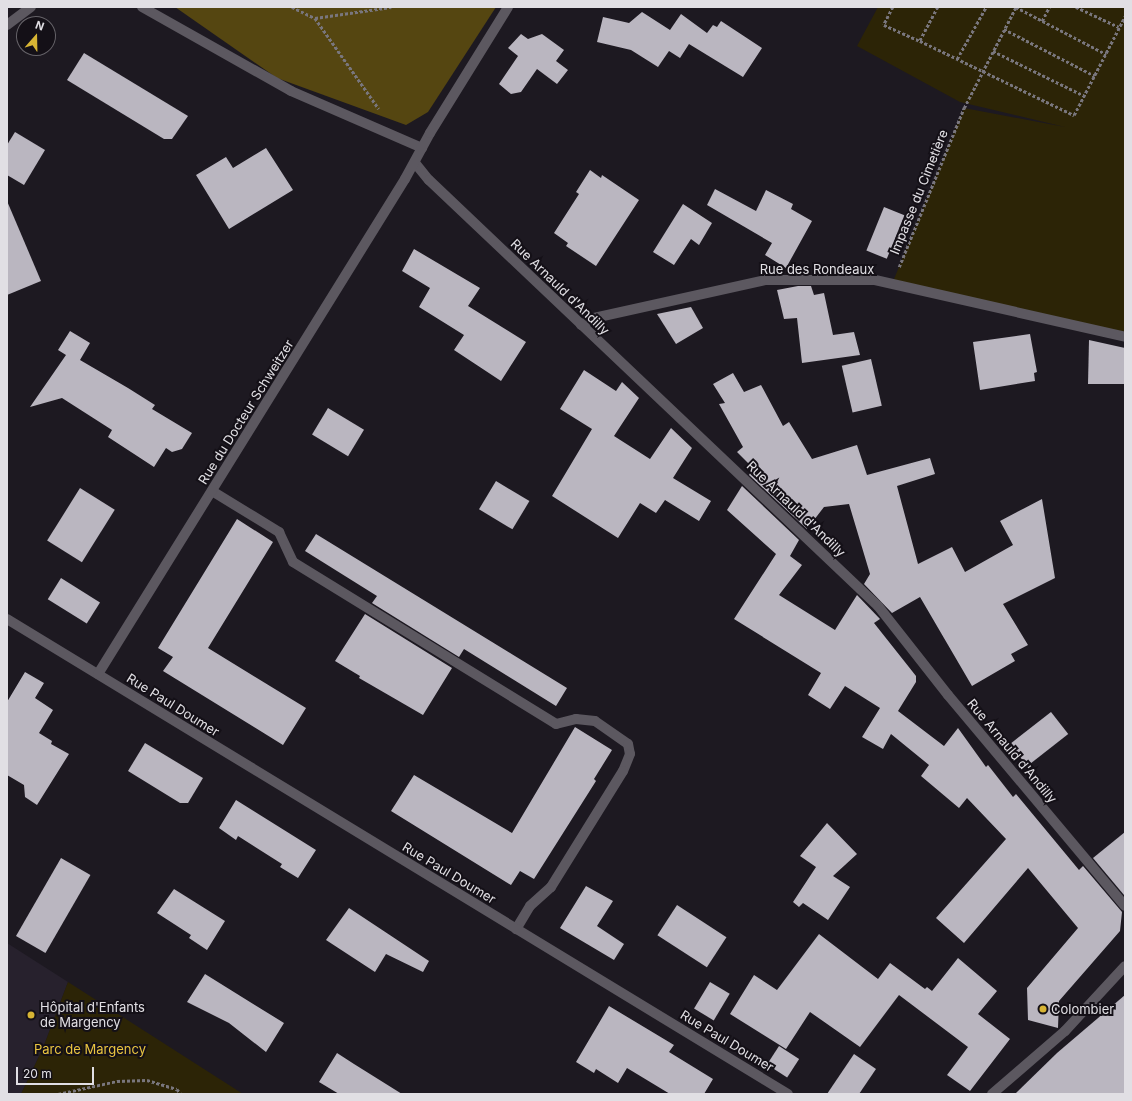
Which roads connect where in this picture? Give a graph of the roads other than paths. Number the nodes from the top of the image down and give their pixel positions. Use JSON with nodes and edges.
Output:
{"nodes":[{"id":1,"x":31,"y":7,"type":"edge"},
{"id":2,"x":142,"y":7,"type":"edge"},
{"id":3,"x":508,"y":7,"type":"edge"},
{"id":4,"x":7,"y":25,"type":"edge"},
{"id":5,"x":422,"y":148,"type":"junction"},
{"id":6,"x":415,"y":163,"type":"junction"},
{"id":7,"x":581,"y":325,"type":"junction"},
{"id":8,"x":1125,"y":337,"type":"edge"},
{"id":9,"x":212,"y":491,"type":"junction"},
{"id":10,"x":7,"y":619,"type":"edge"},
{"id":11,"x":98,"y":674,"type":"junction"},
{"id":12,"x":1125,"y":906,"type":"edge"},
{"id":13,"x":516,"y":929,"type":"junction"},
{"id":14,"x":1125,"y":966,"type":"edge"},
{"id":15,"x":788,"y":1094,"type":"edge"},
{"id":16,"x":992,"y":1094,"type":"edge"}],
"edges":[{"from":1,"to":4,"type":"street"},
{"from":2,"to":5,"type":"street"},
{"from":3,"to":5,"type":"street","name":"Rue du Docteur Schweitzer"},
{"from":5,"to":6,"type":"street","name":"Rue du Docteur Schweitzer"},
{"from":6,"to":7,"type":"street","name":"Rue Arnauld d'Andilly"},
{"from":6,"to":9,"type":"street","name":"Rue du Docteur Schweitzer"},
{"from":7,"to":8,"type":"street","name":"Rue des Rondeaux"},
{"from":7,"to":12,"type":"street","name":"Rue Arnauld d'Andilly"},
{"from":9,"to":11,"type":"street","name":"Rue du Docteur Schweitzer"},
{"from":9,"to":13,"type":"street"},
{"from":10,"to":11,"type":"street","name":"Rue Paul Doumer"},
{"from":11,"to":13,"type":"street","name":"Rue Paul Doumer"},
{"from":13,"to":15,"type":"street","name":"Rue Paul Doumer"},
{"from":14,"to":16,"type":"street"}]}
